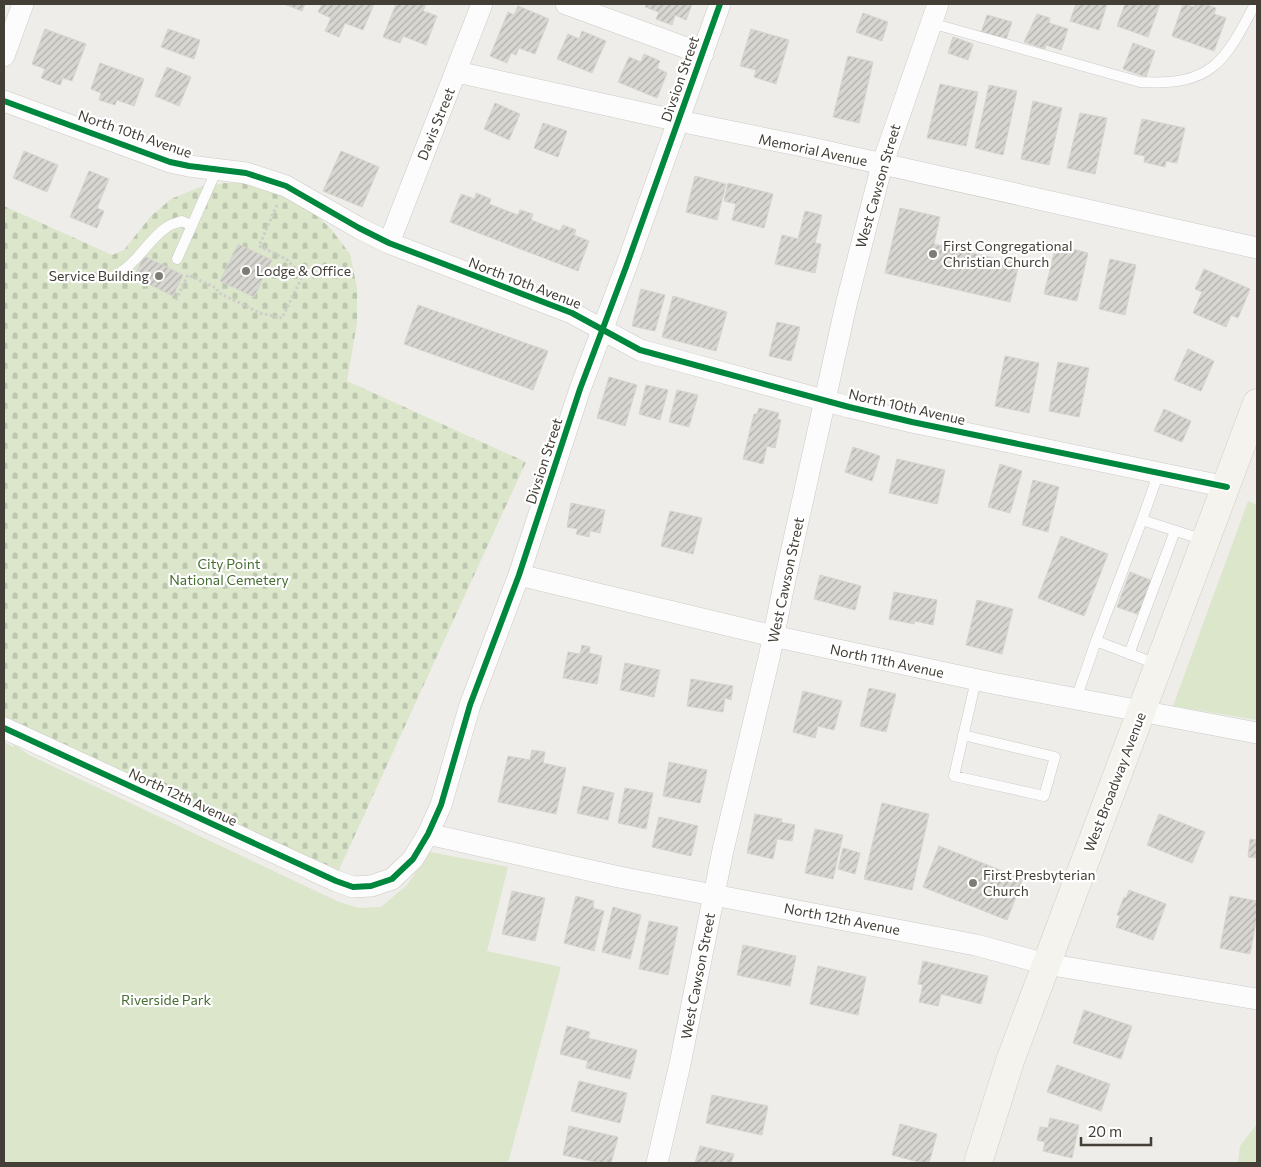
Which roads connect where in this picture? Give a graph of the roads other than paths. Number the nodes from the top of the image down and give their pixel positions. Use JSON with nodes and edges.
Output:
{"nodes":[{"id":1,"x":23,"y":4,"type":"edge"},
{"id":2,"x":482,"y":4,"type":"edge"},
{"id":3,"x":566,"y":4,"type":"edge"},
{"id":4,"x":720,"y":4,"type":"edge"},
{"id":5,"x":1255,"y":4,"type":"edge"},
{"id":6,"x":934,"y":13,"type":"edge"},
{"id":7,"x":702,"y":54,"type":"junction"},
{"id":8,"x":4,"y":56,"type":"edge"},
{"id":9,"x":457,"y":72,"type":"junction"},
{"id":10,"x":4,"y":101,"type":"edge"},
{"id":11,"x":679,"y":121,"type":"junction"},
{"id":12,"x":882,"y":165,"type":"junction"},
{"id":13,"x":217,"y":169,"type":"junction"},
{"id":14,"x":192,"y":226,"type":"junction"},
{"id":15,"x":388,"y":243,"type":"junction"},
{"id":16,"x":1257,"y":248,"type":"edge"},
{"id":17,"x":177,"y":259,"type":"dead end"},
{"id":18,"x":122,"y":271,"type":"dead end"},
{"id":19,"x":601,"y":330,"type":"junction"},
{"id":20,"x":825,"y":400,"type":"junction"},
{"id":21,"x":1257,"y":403,"type":"edge"},
{"id":22,"x":1159,"y":472,"type":"junction"},
{"id":23,"x":1227,"y":487,"type":"junction"},
{"id":24,"x":1142,"y":520,"type":"junction"},
{"id":25,"x":1175,"y":531,"type":"junction"},
{"id":26,"x":1206,"y":541,"type":"junction"},
{"id":27,"x":519,"y":575,"type":"junction"},
{"id":28,"x":773,"y":636,"type":"junction"},
{"id":29,"x":1096,"y":641,"type":"junction"},
{"id":30,"x":1130,"y":654,"type":"junction"},
{"id":31,"x":1159,"y":665,"type":"junction"},
{"id":32,"x":976,"y":680,"type":"junction"},
{"id":33,"x":1076,"y":699,"type":"junction"},
{"id":34,"x":1142,"y":712,"type":"junction"},
{"id":35,"x":4,"y":728,"type":"edge"},
{"id":36,"x":1257,"y":733,"type":"edge"},
{"id":37,"x":963,"y":735,"type":"junction"},
{"id":38,"x":428,"y":834,"type":"junction"},
{"id":39,"x":353,"y":887,"type":"joint"},
{"id":40,"x":714,"y":895,"type":"junction"},
{"id":41,"x":1046,"y":964,"type":"junction"},
{"id":42,"x":1257,"y":999,"type":"edge"},
{"id":43,"x":657,"y":1163,"type":"edge"},
{"id":44,"x":978,"y":1163,"type":"edge"}],
"edges":[{"from":1,"to":8,"type":"street"},
{"from":2,"to":9,"type":"street","name":"Davis Street"},
{"from":3,"to":7,"type":"street"},
{"from":4,"to":7,"type":"street","name":"Divsion Street"},
{"from":5,"to":6,"type":"lane"},
{"from":6,"to":12,"type":"street","name":"West Cawson Street"},
{"from":7,"to":11,"type":"street","name":"Divsion Street"},
{"from":9,"to":11,"type":"street","name":"Memorial Avenue"},
{"from":9,"to":15,"type":"street","name":"Davis Street"},
{"from":10,"to":13,"type":"street","name":"North 10th Avenue"},
{"from":11,"to":12,"type":"street","name":"Memorial Avenue"},
{"from":11,"to":19,"type":"street","name":"Divsion Street"},
{"from":12,"to":16,"type":"street","name":"Memorial Avenue"},
{"from":12,"to":20,"type":"street","name":"West Cawson Street"},
{"from":13,"to":14,"type":"lane"},
{"from":13,"to":15,"type":"street","name":"North 10th Avenue"},
{"from":14,"to":17,"type":"lane"},
{"from":14,"to":18,"type":"lane"},
{"from":15,"to":19,"type":"street","name":"North 10th Avenue"},
{"from":19,"to":20,"type":"street","name":"North 10th Avenue"},
{"from":19,"to":27,"type":"street","name":"Divsion Street"},
{"from":20,"to":22,"type":"street","name":"North 10th Avenue"},
{"from":20,"to":28,"type":"street","name":"West Cawson Street"},
{"from":21,"to":23,"type":"main road","name":"West Broadway Avenue"},
{"from":22,"to":23,"type":"street","name":"North 10th Avenue"},
{"from":22,"to":24,"type":"lane"},
{"from":23,"to":26,"type":"main road","name":"West Broadway Avenue"},
{"from":24,"to":25,"type":"lane"},
{"from":24,"to":29,"type":"lane"},
{"from":25,"to":26,"type":"lane"},
{"from":25,"to":30,"type":"lane"},
{"from":26,"to":31,"type":"main road","name":"West Broadway Avenue"},
{"from":27,"to":28,"type":"street","name":"North 11th Avenue"},
{"from":27,"to":38,"type":"street","name":"Divsion Street"},
{"from":28,"to":32,"type":"street","name":"North 11th Avenue"},
{"from":28,"to":40,"type":"street","name":"West Cawson Street"},
{"from":29,"to":30,"type":"lane"},
{"from":29,"to":33,"type":"lane"},
{"from":30,"to":31,"type":"lane"},
{"from":31,"to":34,"type":"main road","name":"West Broadway Avenue"},
{"from":32,"to":33,"type":"street","name":"North 11th Avenue"},
{"from":32,"to":37,"type":"lane"},
{"from":33,"to":34,"type":"street","name":"North 11th Avenue"},
{"from":34,"to":36,"type":"street","name":"North 11th Avenue"},
{"from":34,"to":41,"type":"main road","name":"West Broadway Avenue"},
{"from":35,"to":39,"type":"street","name":"North 12th Avenue"},
{"from":37,"to":37,"type":"lane"},
{"from":38,"to":39,"type":"street","name":"Divsion Street"},
{"from":38,"to":40,"type":"street","name":"North 12th Avenue"},
{"from":40,"to":41,"type":"street","name":"North 12th Avenue"},
{"from":40,"to":43,"type":"street","name":"West Cawson Street"},
{"from":41,"to":42,"type":"street","name":"North 12th Avenue"},
{"from":41,"to":44,"type":"main road","name":"West Broadway Avenue"}]}
